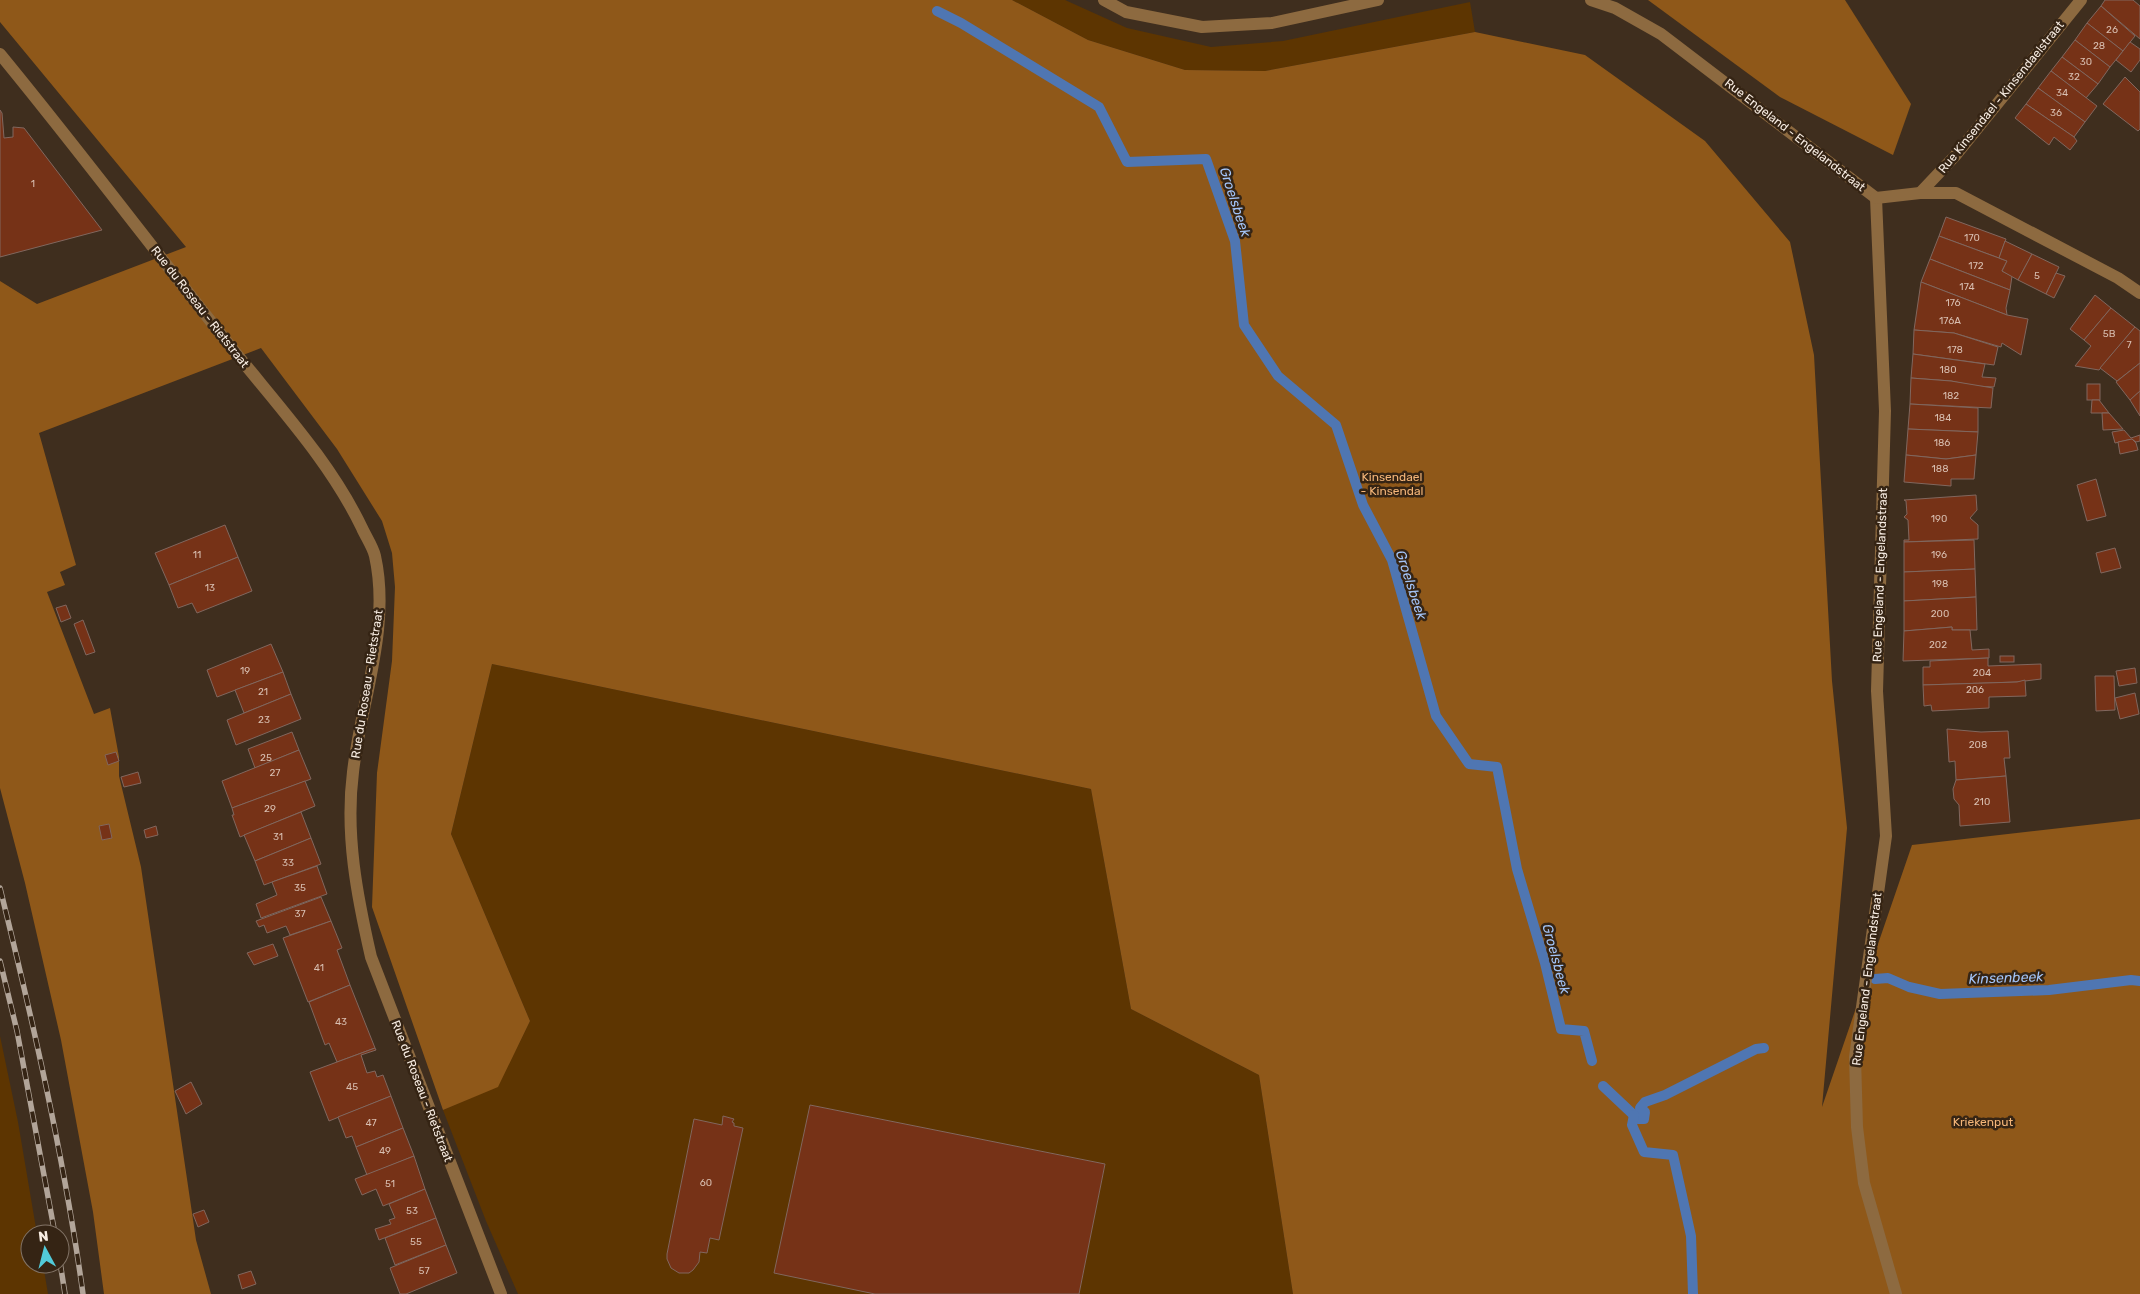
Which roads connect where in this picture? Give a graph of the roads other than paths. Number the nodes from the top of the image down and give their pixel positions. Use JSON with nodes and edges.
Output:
{"nodes":[{"id":1,"x":1104,"y":0,"type":"edge"},
{"id":2,"x":1378,"y":0,"type":"edge"},
{"id":3,"x":1591,"y":0,"type":"edge"},
{"id":4,"x":2081,"y":0,"type":"edge"},
{"id":5,"x":0,"y":54,"type":"edge"},
{"id":6,"x":1920,"y":193,"type":"junction"},
{"id":7,"x":1876,"y":198,"type":"junction"},
{"id":8,"x":2140,"y":293,"type":"edge"},
{"id":9,"x":501,"y":1294,"type":"edge"},
{"id":10,"x":1896,"y":1294,"type":"edge"}],
"edges":[{"from":1,"to":2,"type":"street"},
{"from":3,"to":7,"type":"street","name":"Rue Engeland - Engelandstraat"},
{"from":4,"to":6,"type":"street","name":"Rue Kinsendael - Kinsendaelstraat"},
{"from":5,"to":9,"type":"street","name":"Rue du Roseau - Rietstraat"},
{"from":6,"to":7,"type":"street"},
{"from":6,"to":8,"type":"street"},
{"from":7,"to":10,"type":"street","name":"Rue Engeland - Engelandstraat"}]}
